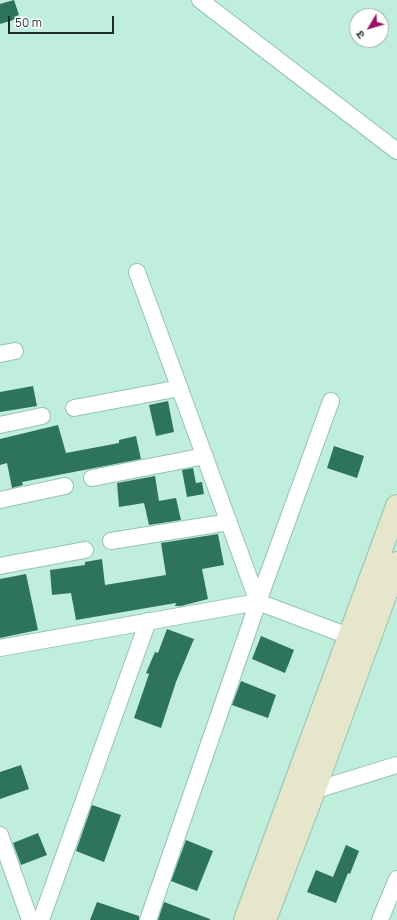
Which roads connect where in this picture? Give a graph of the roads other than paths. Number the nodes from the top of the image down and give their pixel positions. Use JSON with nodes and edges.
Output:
{"nodes":[{"id":1,"x":200,"y":0,"type":"edge"},
{"id":2,"x":397,"y":151,"type":"edge"},
{"id":3,"x":137,"y":272,"type":"dead end"},
{"id":4,"x":180,"y":388,"type":"junction"},
{"id":5,"x":331,"y":401,"type":"dead end"},
{"id":6,"x":74,"y":408,"type":"dead end"},
{"id":7,"x":42,"y":416,"type":"dead end"},
{"id":8,"x":0,"y":425,"type":"edge"},
{"id":9,"x":205,"y":456,"type":"junction"},
{"id":10,"x":92,"y":478,"type":"dead end"},
{"id":11,"x":64,"y":486,"type":"dead end"},
{"id":12,"x":0,"y":500,"type":"edge"},
{"id":13,"x":397,"y":506,"type":"edge"},
{"id":14,"x":229,"y":522,"type":"junction"},
{"id":15,"x":110,"y":542,"type":"dead end"},
{"id":16,"x":85,"y":550,"type":"dead end"},
{"id":17,"x":397,"y":563,"type":"edge"},
{"id":18,"x":0,"y":566,"type":"edge"},
{"id":19,"x":258,"y":602,"type":"junction"},
{"id":20,"x":148,"y":621,"type":"junction"},
{"id":21,"x":358,"y":640,"type":"junction"},
{"id":22,"x":0,"y":648,"type":"edge"},
{"id":23,"x":397,"y":765,"type":"edge"},
{"id":24,"x":314,"y":791,"type":"junction"},
{"id":25,"x":290,"y":798,"type":"junction"},
{"id":26,"x":0,"y":835,"type":"edge"},
{"id":27,"x":397,"y":879,"type":"edge"},
{"id":28,"x":30,"y":920,"type":"edge"},
{"id":29,"x":41,"y":920,"type":"edge"},
{"id":30,"x":148,"y":920,"type":"edge"},
{"id":31,"x":245,"y":920,"type":"edge"},
{"id":32,"x":265,"y":920,"type":"edge"},
{"id":33,"x":380,"y":920,"type":"edge"}],
"edges":[{"from":1,"to":2,"type":"street"},
{"from":3,"to":4,"type":"street"},
{"from":4,"to":6,"type":"street"},
{"from":4,"to":9,"type":"street"},
{"from":5,"to":19,"type":"street"},
{"from":7,"to":8,"type":"street"},
{"from":9,"to":10,"type":"street"},
{"from":9,"to":14,"type":"street"},
{"from":11,"to":12,"type":"street"},
{"from":13,"to":21,"type":"street"},
{"from":14,"to":15,"type":"street"},
{"from":14,"to":19,"type":"street"},
{"from":16,"to":18,"type":"street"},
{"from":17,"to":21,"type":"street"},
{"from":19,"to":20,"type":"street"},
{"from":19,"to":21,"type":"street"},
{"from":19,"to":30,"type":"street"},
{"from":20,"to":22,"type":"street"},
{"from":20,"to":29,"type":"street"},
{"from":21,"to":24,"type":"street"},
{"from":21,"to":25,"type":"street"},
{"from":23,"to":24,"type":"street"},
{"from":24,"to":25,"type":"street"},
{"from":24,"to":32,"type":"street"},
{"from":25,"to":31,"type":"street"},
{"from":26,"to":28,"type":"street"},
{"from":27,"to":33,"type":"street"}]}
